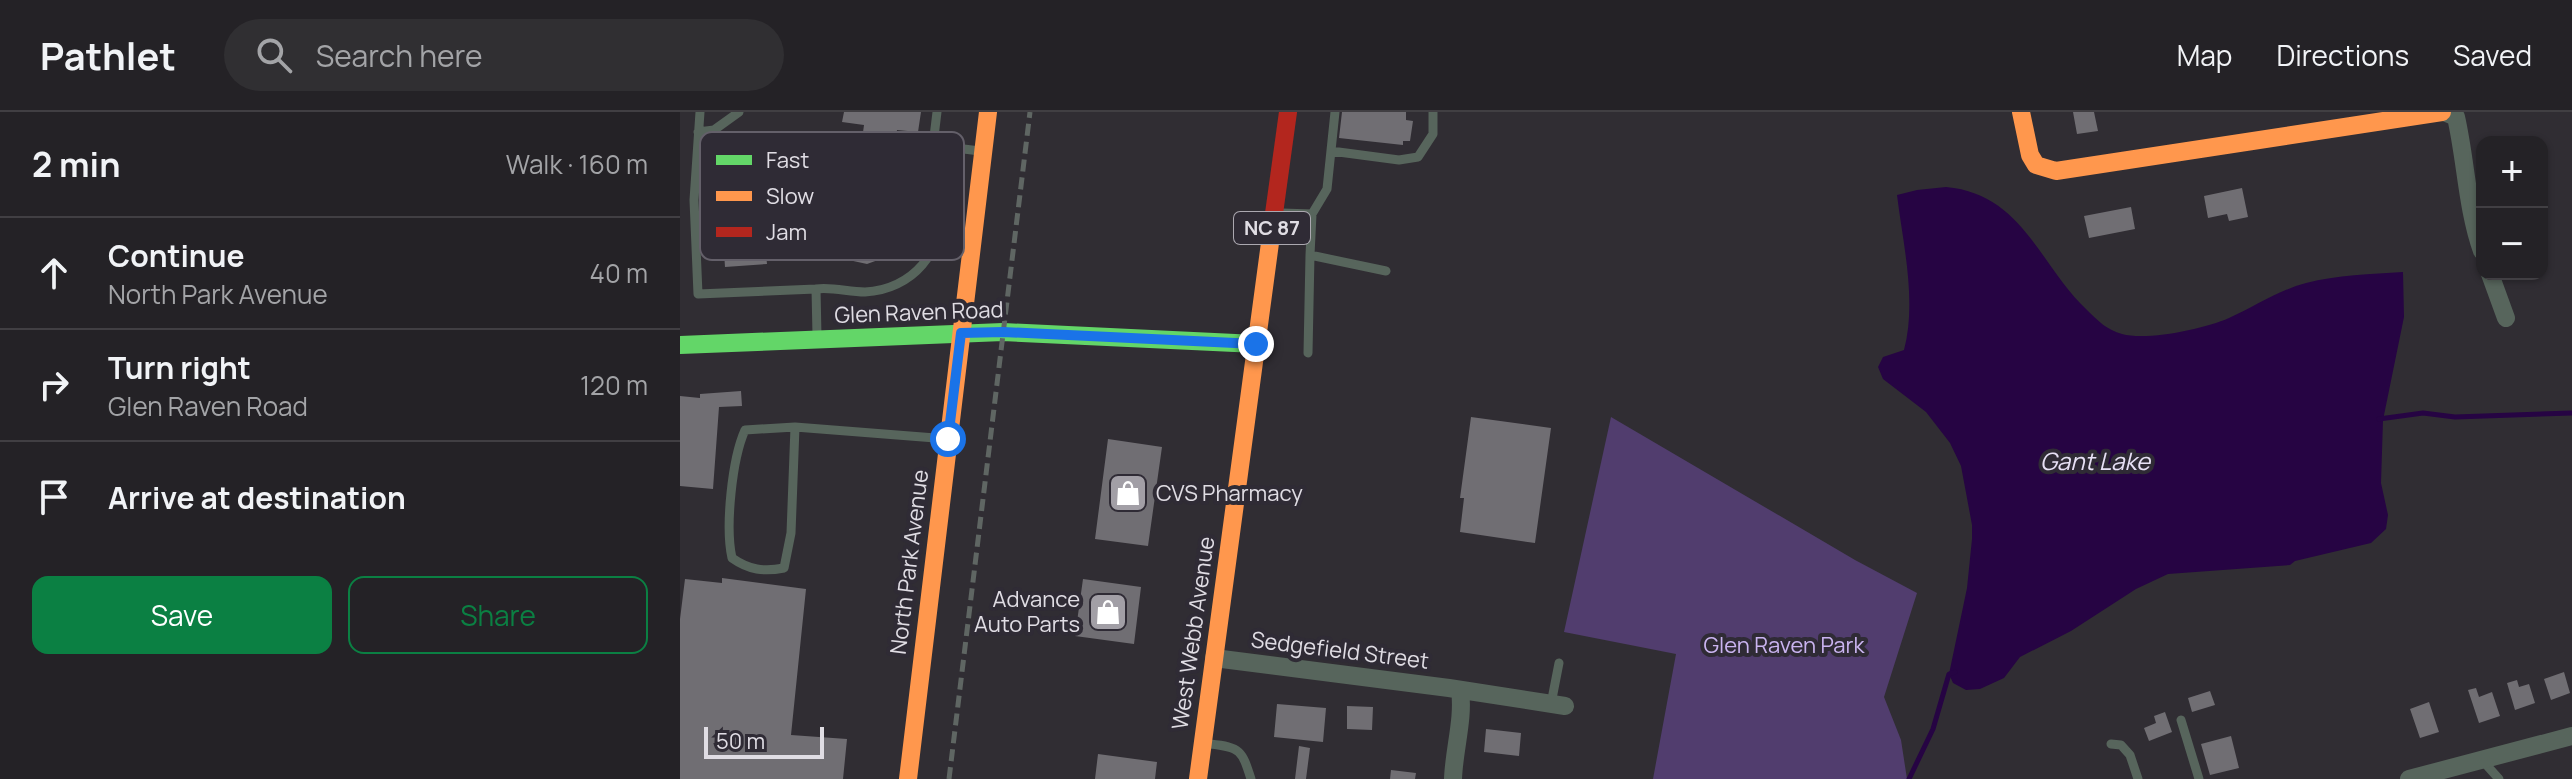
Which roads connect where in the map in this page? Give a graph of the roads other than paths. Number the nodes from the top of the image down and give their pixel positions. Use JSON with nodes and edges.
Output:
{"nodes":[{"id":1,"x":700,"y":112,"type":"edge"},
{"id":2,"x":739,"y":112,"type":"edge"},
{"id":3,"x":937,"y":112,"type":"edge"},
{"id":4,"x":988,"y":112,"type":"edge"},
{"id":5,"x":1288,"y":112,"type":"edge"},
{"id":6,"x":1335,"y":112,"type":"edge"},
{"id":7,"x":1433,"y":112,"type":"edge"},
{"id":8,"x":2021,"y":112,"type":"edge"},
{"id":9,"x":2445,"y":113,"type":"edge"},
{"id":10,"x":698,"y":132,"type":"junction"},
{"id":11,"x":935,"y":132,"type":"edge"},
{"id":12,"x":964,"y":149,"type":"edge"},
{"id":13,"x":983,"y":151,"type":"junction"},
{"id":14,"x":1331,"y":151,"type":"junction"},
{"id":15,"x":1274,"y":213,"type":"junction"},
{"id":16,"x":1312,"y":214,"type":"junction"},
{"id":17,"x":2476,"y":233,"type":"edge"},
{"id":18,"x":1310,"y":255,"type":"junction"},
{"id":19,"x":928,"y":260,"type":"edge"},
{"id":20,"x":1386,"y":271,"type":"dead end"},
{"id":21,"x":2492,"y":280,"type":"edge"},
{"id":22,"x":816,"y":289,"type":"junction"},
{"id":23,"x":2506,"y":318,"type":"dead end"},
{"id":24,"x":961,"y":333,"type":"junction"},
{"id":25,"x":817,"y":340,"type":"junction"},
{"id":26,"x":1256,"y":344,"type":"junction"},
{"id":27,"x":680,"y":345,"type":"edge"},
{"id":28,"x":1308,"y":353,"type":"dead end"},
{"id":29,"x":795,"y":427,"type":"junction"},
{"id":30,"x":948,"y":439,"type":"junction"},
{"id":31,"x":1214,"y":658,"type":"junction"},
{"id":32,"x":1559,"y":663,"type":"dead end"},
{"id":33,"x":1460,"y":690,"type":"junction"},
{"id":34,"x":1558,"y":705,"type":"joint"},
{"id":35,"x":2181,"y":720,"type":"dead end"},
{"id":36,"x":2572,"y":736,"type":"edge"},
{"id":37,"x":1203,"y":744,"type":"junction"},
{"id":38,"x":2111,"y":744,"type":"dead end"},
{"id":39,"x":2482,"y":760,"type":"junction"},
{"id":40,"x":908,"y":779,"type":"edge"},
{"id":41,"x":1198,"y":779,"type":"edge"},
{"id":42,"x":1251,"y":779,"type":"edge"},
{"id":43,"x":1453,"y":779,"type":"edge"},
{"id":44,"x":2138,"y":779,"type":"edge"},
{"id":45,"x":2199,"y":779,"type":"edge"},
{"id":46,"x":2409,"y":779,"type":"edge"},
{"id":47,"x":2499,"y":779,"type":"edge"}],
"edges":[{"from":1,"to":10,"type":"lane"},
{"from":2,"to":10,"type":"lane"},
{"from":3,"to":11,"type":"lane"},
{"from":4,"to":13,"type":"main road","name":"North Park Avenue"},
{"from":5,"to":15,"type":"main road","name":"West Webb Avenue","number":"NC 87"},
{"from":6,"to":14,"type":"lane"},
{"from":7,"to":14,"type":"lane"},
{"from":8,"to":9,"type":"main road"},
{"from":9,"to":17,"type":"street"},
{"from":10,"to":22,"type":"lane"},
{"from":12,"to":13,"type":"lane"},
{"from":13,"to":24,"type":"main road","name":"North Park Avenue"},
{"from":14,"to":16,"type":"lane"},
{"from":15,"to":16,"type":"lane"},
{"from":15,"to":26,"type":"main road","name":"West Webb Avenue","number":"NC 87"},
{"from":16,"to":18,"type":"lane"},
{"from":18,"to":20,"type":"lane"},
{"from":18,"to":28,"type":"lane"},
{"from":19,"to":22,"type":"lane"},
{"from":21,"to":23,"type":"street"},
{"from":22,"to":25,"type":"lane"},
{"from":24,"to":25,"type":"main road","name":"Glen Raven Road"},
{"from":24,"to":26,"type":"main road","name":"Glen Raven Road"},
{"from":24,"to":30,"type":"main road","name":"North Park Avenue"},
{"from":25,"to":27,"type":"main road","name":"Glen Raven Road"},
{"from":26,"to":31,"type":"main road","name":"West Webb Avenue","number":"NC 87"},
{"from":29,"to":29,"type":"lane"},
{"from":29,"to":30,"type":"lane"},
{"from":30,"to":40,"type":"main road","name":"North Park Avenue"},
{"from":31,"to":33,"type":"street","name":"Sedgefield Street"},
{"from":31,"to":37,"type":"main road","name":"West Webb Avenue","number":"NC 87"},
{"from":32,"to":34,"type":"lane"},
{"from":33,"to":34,"type":"street","name":"Sedgefield Street"},
{"from":33,"to":43,"type":"street"},
{"from":35,"to":45,"type":"lane"},
{"from":36,"to":39,"type":"street"},
{"from":37,"to":41,"type":"main road","name":"West Webb Avenue","number":"NC 87"},
{"from":37,"to":42,"type":"lane"},
{"from":38,"to":44,"type":"lane"},
{"from":39,"to":46,"type":"street"},
{"from":39,"to":47,"type":"lane"}]}
